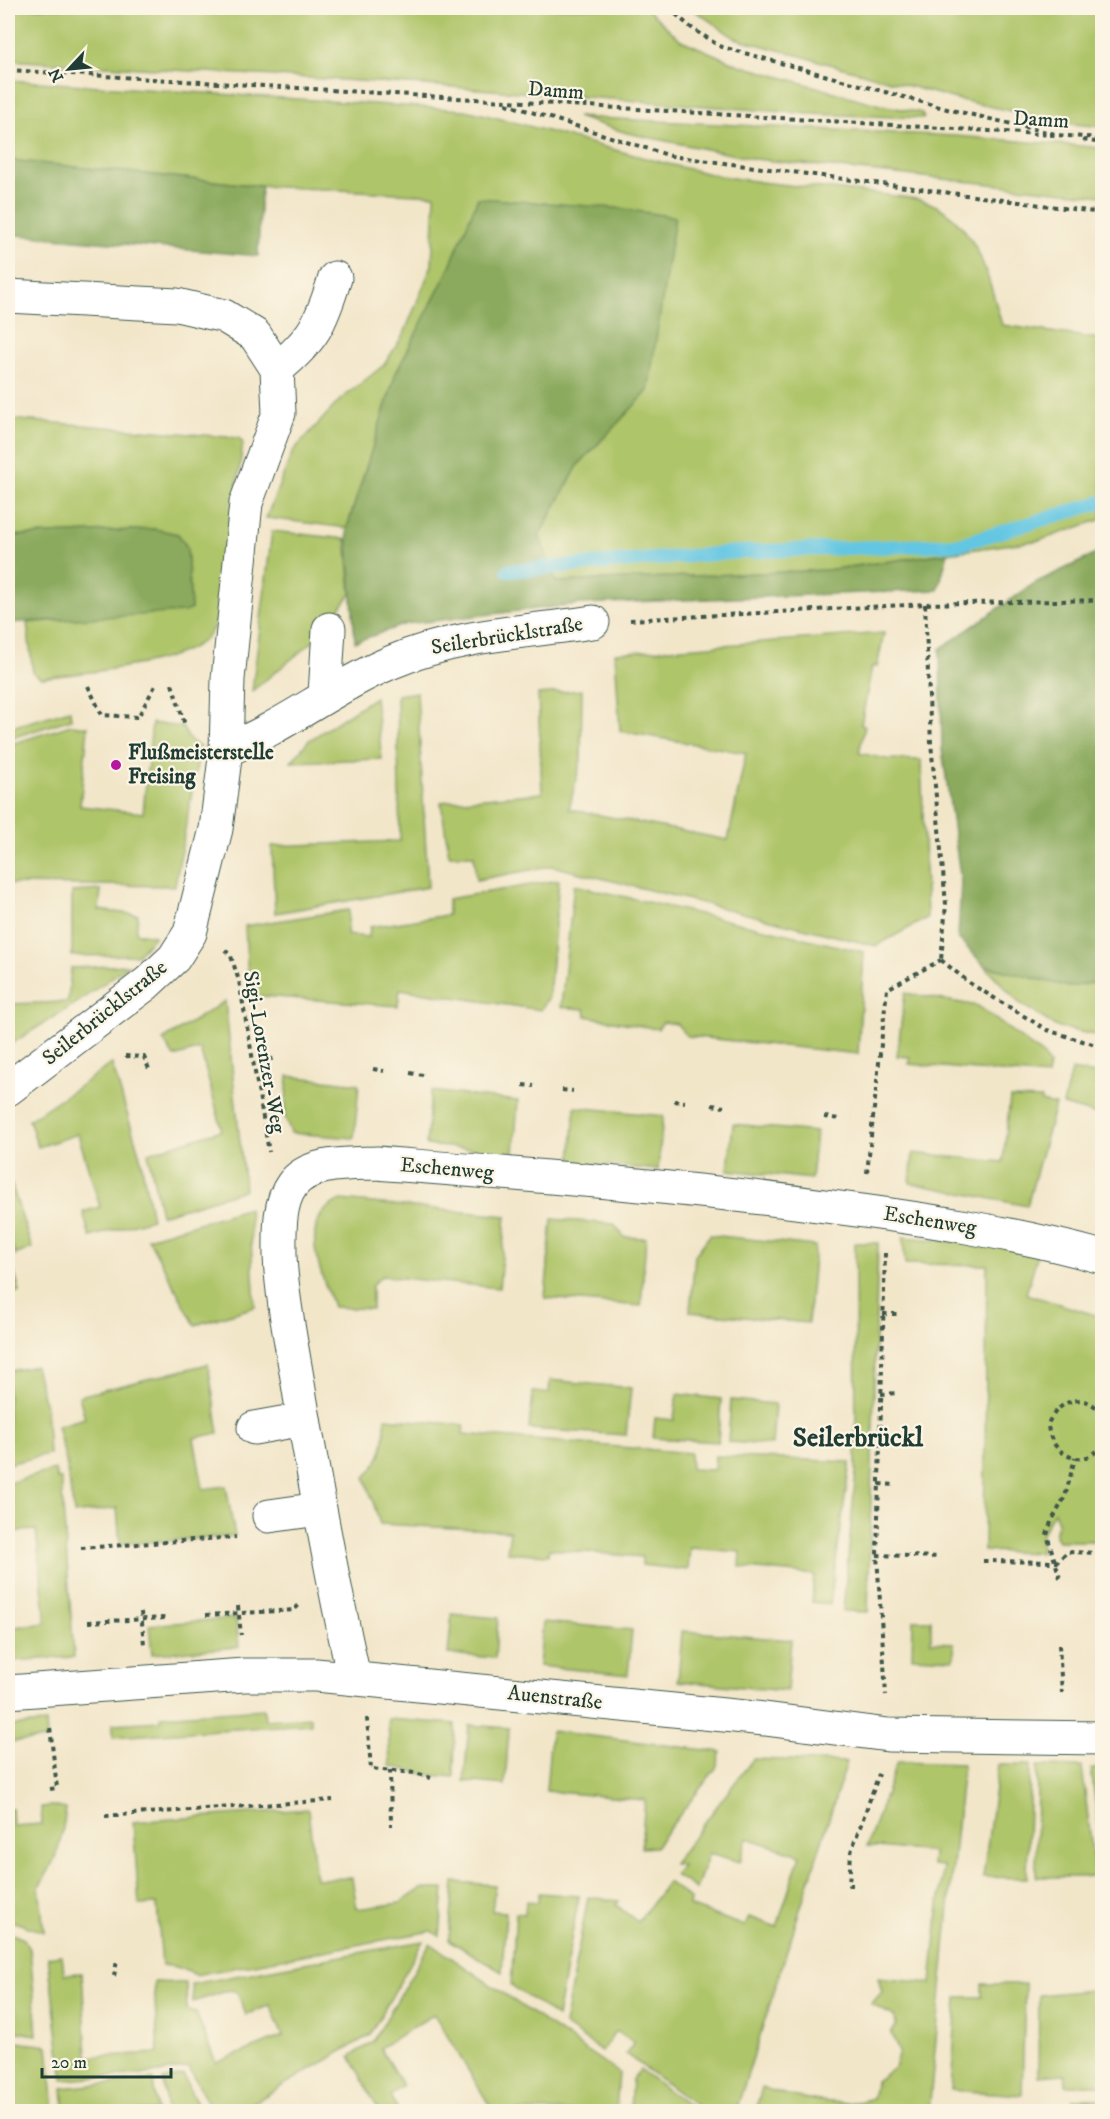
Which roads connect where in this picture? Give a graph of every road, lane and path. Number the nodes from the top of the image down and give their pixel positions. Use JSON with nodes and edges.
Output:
{"nodes":[{"id":1,"x":669,"y":8,"type":"edge"},
{"id":2,"x":8,"y":70,"type":"edge"},
{"id":3,"x":499,"y":102,"type":"junction"},
{"id":4,"x":1066,"y":137,"type":"junction"},
{"id":5,"x":1102,"y":138,"type":"edge"},
{"id":6,"x":1102,"y":143,"type":"edge"},
{"id":7,"x":1102,"y":213,"type":"edge"},
{"id":8,"x":335,"y":278,"type":"dead end"},
{"id":9,"x":8,"y":296,"type":"edge"},
{"id":10,"x":277,"y":369,"type":"junction"},
{"id":11,"x":1102,"y":600,"type":"edge"},
{"id":12,"x":925,"y":604,"type":"junction"},
{"id":13,"x":593,"y":622,"type":"joint"},
{"id":14,"x":329,"y":629,"type":"dead end"},
{"id":15,"x":156,"y":684,"type":"dead end"},
{"id":16,"x":88,"y":686,"type":"dead end"},
{"id":17,"x":325,"y":694,"type":"junction"},
{"id":18,"x":226,"y":750,"type":"junction"},
{"id":19,"x":190,"y":933,"type":"junction"},
{"id":20,"x":941,"y":960,"type":"junction"},
{"id":21,"x":1102,"y":1047,"type":"edge"},
{"id":22,"x":125,"y":1056,"type":"dead end"},
{"id":23,"x":262,"y":1057,"type":"dead end"},
{"id":24,"x":273,"y":1059,"type":"dead end"},
{"id":25,"x":149,"y":1069,"type":"dead end"},
{"id":26,"x":373,"y":1069,"type":"dead end"},
{"id":27,"x":384,"y":1071,"type":"dead end"},
{"id":28,"x":410,"y":1073,"type":"dead end"},
{"id":29,"x":423,"y":1075,"type":"dead end"},
{"id":30,"x":523,"y":1085,"type":"dead end"},
{"id":31,"x":534,"y":1086,"type":"dead end"},
{"id":32,"x":8,"y":1089,"type":"edge"},
{"id":33,"x":562,"y":1090,"type":"dead end"},
{"id":34,"x":573,"y":1091,"type":"dead end"},
{"id":35,"x":674,"y":1101,"type":"dead end"},
{"id":36,"x":685,"y":1102,"type":"dead end"},
{"id":37,"x":712,"y":1105,"type":"dead end"},
{"id":38,"x":724,"y":1107,"type":"dead end"},
{"id":39,"x":824,"y":1117,"type":"dead end"},
{"id":40,"x":840,"y":1119,"type":"dead end"},
{"id":41,"x":286,"y":1198,"type":"junction"},
{"id":42,"x":874,"y":1212,"type":"junction"},
{"id":43,"x":1102,"y":1257,"type":"edge"},
{"id":44,"x":883,"y":1314,"type":"junction"},
{"id":45,"x":898,"y":1314,"type":"dead end"},
{"id":46,"x":898,"y":1393,"type":"dead end"},
{"id":47,"x":880,"y":1394,"type":"junction"},
{"id":48,"x":1102,"y":1414,"type":"edge"},
{"id":49,"x":304,"y":1419,"type":"junction"},
{"id":50,"x":254,"y":1428,"type":"dead end"},
{"id":51,"x":1102,"y":1445,"type":"edge"},
{"id":52,"x":1075,"y":1458,"type":"junction"},
{"id":53,"x":879,"y":1484,"type":"junction"},
{"id":54,"x":896,"y":1485,"type":"dead end"},
{"id":55,"x":319,"y":1509,"type":"junction"},
{"id":56,"x":258,"y":1526,"type":"joint"},
{"id":57,"x":81,"y":1548,"type":"dead end"},
{"id":58,"x":1102,"y":1553,"type":"edge"},
{"id":59,"x":876,"y":1555,"type":"junction"},
{"id":60,"x":940,"y":1557,"type":"dead end"},
{"id":61,"x":983,"y":1561,"type":"dead end"},
{"id":62,"x":1057,"y":1562,"type":"junction"},
{"id":63,"x":1060,"y":1578,"type":"dead end"},
{"id":64,"x":301,"y":1602,"type":"dead end"},
{"id":65,"x":206,"y":1615,"type":"dead end"},
{"id":66,"x":166,"y":1618,"type":"dead end"},
{"id":67,"x":87,"y":1622,"type":"dead end"},
{"id":68,"x":1059,"y":1645,"type":"dead end"},
{"id":69,"x":359,"y":1678,"type":"junction"},
{"id":70,"x":46,"y":1689,"type":"junction"},
{"id":71,"x":8,"y":1692,"type":"edge"},
{"id":72,"x":1062,"y":1692,"type":"dead end"},
{"id":73,"x":891,"y":1735,"type":"junction"},
{"id":74,"x":1102,"y":1738,"type":"edge"},
{"id":75,"x":390,"y":1770,"type":"junction"},
{"id":76,"x":431,"y":1778,"type":"dead end"},
{"id":77,"x":50,"y":1789,"type":"dead end"},
{"id":78,"x":268,"y":1796,"type":"dead end"},
{"id":79,"x":333,"y":1800,"type":"dead end"},
{"id":80,"x":166,"y":1803,"type":"dead end"},
{"id":81,"x":270,"y":1804,"type":"junction"},
{"id":82,"x":167,"y":1811,"type":"junction"},
{"id":83,"x":105,"y":1816,"type":"dead end"},
{"id":84,"x":391,"y":1826,"type":"dead end"},
{"id":85,"x":853,"y":1885,"type":"dead end"},
{"id":86,"x":117,"y":1961,"type":"dead end"},
{"id":87,"x":114,"y":1976,"type":"dead end"}],
"edges":[{"from":1,"to":4,"type":"path"},
{"from":2,"to":3,"type":"path","name":"Damm"},
{"from":3,"to":4,"type":"path","name":"Damm"},
{"from":3,"to":7,"type":"path"},
{"from":4,"to":5,"type":"path","name":"Damm"},
{"from":4,"to":6,"type":"path"},
{"from":8,"to":10,"type":"street"},
{"from":9,"to":10,"type":"street"},
{"from":10,"to":18,"type":"street"},
{"from":11,"to":12,"type":"path"},
{"from":12,"to":13,"type":"path"},
{"from":12,"to":20,"type":"path"},
{"from":13,"to":17,"type":"street","name":"Seilerbrücklstraße"},
{"from":14,"to":17,"type":"street"},
{"from":15,"to":16,"type":"path"},
{"from":17,"to":18,"type":"street","name":"Seilerbrücklstraße"},
{"from":18,"to":19,"type":"street","name":"Seilerbrücklstraße"},
{"from":19,"to":32,"type":"street","name":"Seilerbrücklstraße"},
{"from":19,"to":41,"type":"path","name":"Sigi-Lorenzer-Weg"},
{"from":20,"to":21,"type":"path"},
{"from":20,"to":42,"type":"path"},
{"from":22,"to":25,"type":"path"},
{"from":23,"to":24,"type":"path"},
{"from":26,"to":27,"type":"path"},
{"from":28,"to":29,"type":"path"},
{"from":30,"to":31,"type":"path"},
{"from":33,"to":34,"type":"path"},
{"from":35,"to":36,"type":"path"},
{"from":37,"to":38,"type":"path"},
{"from":39,"to":40,"type":"path"},
{"from":41,"to":42,"type":"street","name":"Eschenweg"},
{"from":41,"to":49,"type":"street","name":"Eschenweg"},
{"from":42,"to":43,"type":"street","name":"Eschenweg"},
{"from":42,"to":44,"type":"path"},
{"from":44,"to":45,"type":"path"},
{"from":44,"to":47,"type":"path"},
{"from":46,"to":47,"type":"path"},
{"from":47,"to":53,"type":"path"},
{"from":48,"to":52,"type":"path"},
{"from":49,"to":50,"type":"street"},
{"from":49,"to":55,"type":"street","name":"Eschenweg"},
{"from":51,"to":52,"type":"path"},
{"from":52,"to":62,"type":"path"},
{"from":53,"to":54,"type":"path"},
{"from":53,"to":59,"type":"path"},
{"from":55,"to":56,"type":"street"},
{"from":55,"to":69,"type":"street","name":"Eschenweg"},
{"from":56,"to":57,"type":"path"},
{"from":58,"to":62,"type":"path"},
{"from":59,"to":60,"type":"path"},
{"from":59,"to":73,"type":"path"},
{"from":61,"to":62,"type":"path"},
{"from":62,"to":63,"type":"path"},
{"from":64,"to":65,"type":"path"},
{"from":66,"to":67,"type":"path"},
{"from":68,"to":72,"type":"path"},
{"from":69,"to":70,"type":"street","name":"Auenstraße"},
{"from":69,"to":73,"type":"street","name":"Auenstraße"},
{"from":69,"to":75,"type":"path"},
{"from":70,"to":71,"type":"street","name":"Auenstraße"},
{"from":70,"to":77,"type":"path"},
{"from":73,"to":74,"type":"street","name":"Auenstraße"},
{"from":73,"to":85,"type":"path"},
{"from":75,"to":76,"type":"path"},
{"from":75,"to":84,"type":"path"},
{"from":78,"to":81,"type":"path"},
{"from":79,"to":81,"type":"path"},
{"from":80,"to":82,"type":"path"},
{"from":81,"to":82,"type":"path"},
{"from":82,"to":83,"type":"path"},
{"from":86,"to":87,"type":"path"}]}
